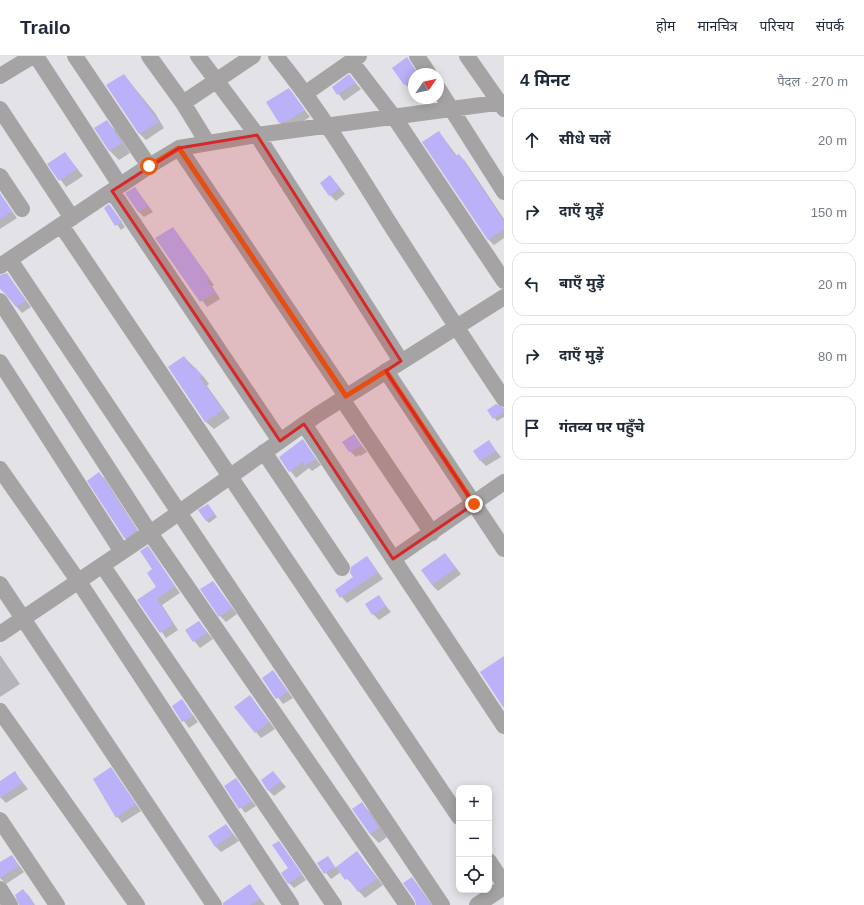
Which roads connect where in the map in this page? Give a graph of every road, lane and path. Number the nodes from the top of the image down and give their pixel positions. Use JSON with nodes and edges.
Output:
{"nodes":[{"id":1,"x":33,"y":56,"type":"edge"},
{"id":2,"x":36,"y":56,"type":"edge"},
{"id":3,"x":75,"y":56,"type":"edge"},
{"id":4,"x":149,"y":56,"type":"edge"},
{"id":5,"x":198,"y":56,"type":"edge"},
{"id":6,"x":253,"y":56,"type":"edge"},
{"id":7,"x":276,"y":56,"type":"edge"},
{"id":8,"x":417,"y":56,"type":"edge"},
{"id":9,"x":467,"y":56,"type":"edge"},
{"id":10,"x":355,"y":59,"type":"edge"},
{"id":11,"x":425,"y":68,"type":"edge"},
{"id":12,"x":0,"y":76,"type":"edge"},
{"id":13,"x":216,"y":82,"type":"junction"},
{"id":14,"x":306,"y":93,"type":"junction"},
{"id":15,"x":444,"y":97,"type":"edge"},
{"id":16,"x":183,"y":103,"type":"junction"},
{"id":17,"x":503,"y":105,"type":"edge"},
{"id":18,"x":0,"y":109,"type":"edge"},
{"id":19,"x":452,"y":109,"type":"junction"},
{"id":20,"x":394,"y":117,"type":"junction"},
{"id":21,"x":329,"y":126,"type":"junction"},
{"id":22,"x":257,"y":135,"type":"junction"},
{"id":23,"x":207,"y":142,"type":"junction"},
{"id":24,"x":179,"y":148,"type":"junction"},
{"id":25,"x":149,"y":166,"type":"junction"},
{"id":26,"x":0,"y":176,"type":"edge"},
{"id":27,"x":116,"y":188,"type":"junction"},
{"id":28,"x":504,"y":192,"type":"edge"},
{"id":29,"x":22,"y":210,"type":"dead end"},
{"id":30,"x":66,"y":222,"type":"junction"},
{"id":31,"x":5,"y":263,"type":"edge"},
{"id":32,"x":504,"y":281,"type":"edge"},
{"id":33,"x":504,"y":297,"type":"edge"},
{"id":34,"x":0,"y":301,"type":"edge"},
{"id":35,"x":455,"y":327,"type":"junction"},
{"id":36,"x":401,"y":361,"type":"junction"},
{"id":37,"x":0,"y":362,"type":"edge"},
{"id":38,"x":386,"y":371,"type":"junction"},
{"id":39,"x":344,"y":398,"type":"junction"},
{"id":40,"x":504,"y":400,"type":"edge"},
{"id":41,"x":304,"y":424,"type":"junction"},
{"id":42,"x":280,"y":441,"type":"junction"},
{"id":43,"x":264,"y":452,"type":"junction"},
{"id":44,"x":0,"y":469,"type":"edge"},
{"id":45,"x":229,"y":477,"type":"junction"},
{"id":46,"x":504,"y":482,"type":"edge"},
{"id":47,"x":474,"y":504,"type":"junction"},
{"id":48,"x":178,"y":513,"type":"junction"},
{"id":49,"x":150,"y":533,"type":"junction"},
{"id":50,"x":432,"y":533,"type":"junction"},
{"id":51,"x":504,"y":549,"type":"edge"},
{"id":52,"x":122,"y":552,"type":"junction"},
{"id":53,"x":393,"y":559,"type":"junction"},
{"id":54,"x":102,"y":565,"type":"junction"},
{"id":55,"x":342,"y":568,"type":"dead end"},
{"id":56,"x":79,"y":582,"type":"junction"},
{"id":57,"x":0,"y":584,"type":"edge"},
{"id":58,"x":23,"y":618,"type":"junction"},
{"id":59,"x":0,"y":634,"type":"edge"},
{"id":60,"x":0,"y":710,"type":"edge"},
{"id":61,"x":504,"y":726,"type":"edge"},
{"id":62,"x":456,"y":813,"type":"edge"},
{"id":63,"x":0,"y":820,"type":"edge"},
{"id":64,"x":492,"y":866,"type":"edge"},
{"id":65,"x":504,"y":884,"type":"edge"},
{"id":66,"x":504,"y":887,"type":"edge"},
{"id":67,"x":0,"y":890,"type":"edge"},
{"id":68,"x":480,"y":904,"type":"edge"},
{"id":69,"x":10,"y":905,"type":"edge"},
{"id":70,"x":57,"y":905,"type":"edge"},
{"id":71,"x":137,"y":905,"type":"edge"},
{"id":72,"x":214,"y":905,"type":"edge"},
{"id":73,"x":291,"y":905,"type":"edge"},
{"id":74,"x":334,"y":905,"type":"edge"},
{"id":75,"x":407,"y":905,"type":"edge"},
{"id":76,"x":442,"y":905,"type":"edge"}],
"edges":[{"from":1,"to":12,"type":"street"},
{"from":2,"to":27,"type":"street"},
{"from":3,"to":25,"type":"street"},
{"from":4,"to":16,"type":"street"},
{"from":5,"to":13,"type":"street"},
{"from":6,"to":13,"type":"street"},
{"from":7,"to":14,"type":"street"},
{"from":8,"to":11,"type":"street"},
{"from":9,"to":17,"type":"street"},
{"from":10,"to":14,"type":"street"},
{"from":10,"to":20,"type":"street"},
{"from":13,"to":16,"type":"street"},
{"from":13,"to":22,"type":"street"},
{"from":14,"to":21,"type":"street"},
{"from":15,"to":19,"type":"street"},
{"from":16,"to":23,"type":"street"},
{"from":17,"to":19,"type":"street"},
{"from":18,"to":30,"type":"street"},
{"from":19,"to":20,"type":"street"},
{"from":19,"to":28,"type":"street"},
{"from":20,"to":21,"type":"street"},
{"from":20,"to":32,"type":"street"},
{"from":21,"to":22,"type":"street"},
{"from":21,"to":35,"type":"street"},
{"from":22,"to":23,"type":"street"},
{"from":22,"to":36,"type":"street"},
{"from":23,"to":24,"type":"street"},
{"from":24,"to":25,"type":"street"},
{"from":24,"to":39,"type":"street"},
{"from":25,"to":27,"type":"street"},
{"from":26,"to":29,"type":"street"},
{"from":27,"to":30,"type":"street"},
{"from":27,"to":42,"type":"street"},
{"from":30,"to":31,"type":"street"},
{"from":30,"to":45,"type":"street"},
{"from":31,"to":48,"type":"street"},
{"from":33,"to":35,"type":"street"},
{"from":34,"to":49,"type":"street"},
{"from":35,"to":36,"type":"street"},
{"from":35,"to":40,"type":"street"},
{"from":36,"to":38,"type":"street"},
{"from":37,"to":52,"type":"street"},
{"from":38,"to":39,"type":"street"},
{"from":38,"to":47,"type":"street"},
{"from":39,"to":41,"type":"street"},
{"from":39,"to":50,"type":"street"},
{"from":41,"to":42,"type":"street"},
{"from":41,"to":53,"type":"street"},
{"from":42,"to":43,"type":"street"},
{"from":43,"to":45,"type":"street"},
{"from":43,"to":55,"type":"street"},
{"from":44,"to":56,"type":"street"},
{"from":45,"to":48,"type":"street"},
{"from":45,"to":62,"type":"street"},
{"from":46,"to":47,"type":"street"},
{"from":47,"to":50,"type":"street"},
{"from":47,"to":51,"type":"street"},
{"from":48,"to":49,"type":"street"},
{"from":48,"to":76,"type":"street"},
{"from":49,"to":52,"type":"street"},
{"from":49,"to":75,"type":"street"},
{"from":50,"to":53,"type":"street"},
{"from":52,"to":54,"type":"street"},
{"from":53,"to":61,"type":"street"},
{"from":54,"to":56,"type":"street"},
{"from":54,"to":74,"type":"street"},
{"from":56,"to":58,"type":"street"},
{"from":56,"to":73,"type":"street"},
{"from":57,"to":58,"type":"street"},
{"from":58,"to":59,"type":"street"},
{"from":58,"to":72,"type":"street"},
{"from":60,"to":71,"type":"street"},
{"from":63,"to":70,"type":"street"},
{"from":64,"to":65,"type":"street"},
{"from":66,"to":68,"type":"street"},
{"from":67,"to":69,"type":"street"}]}
